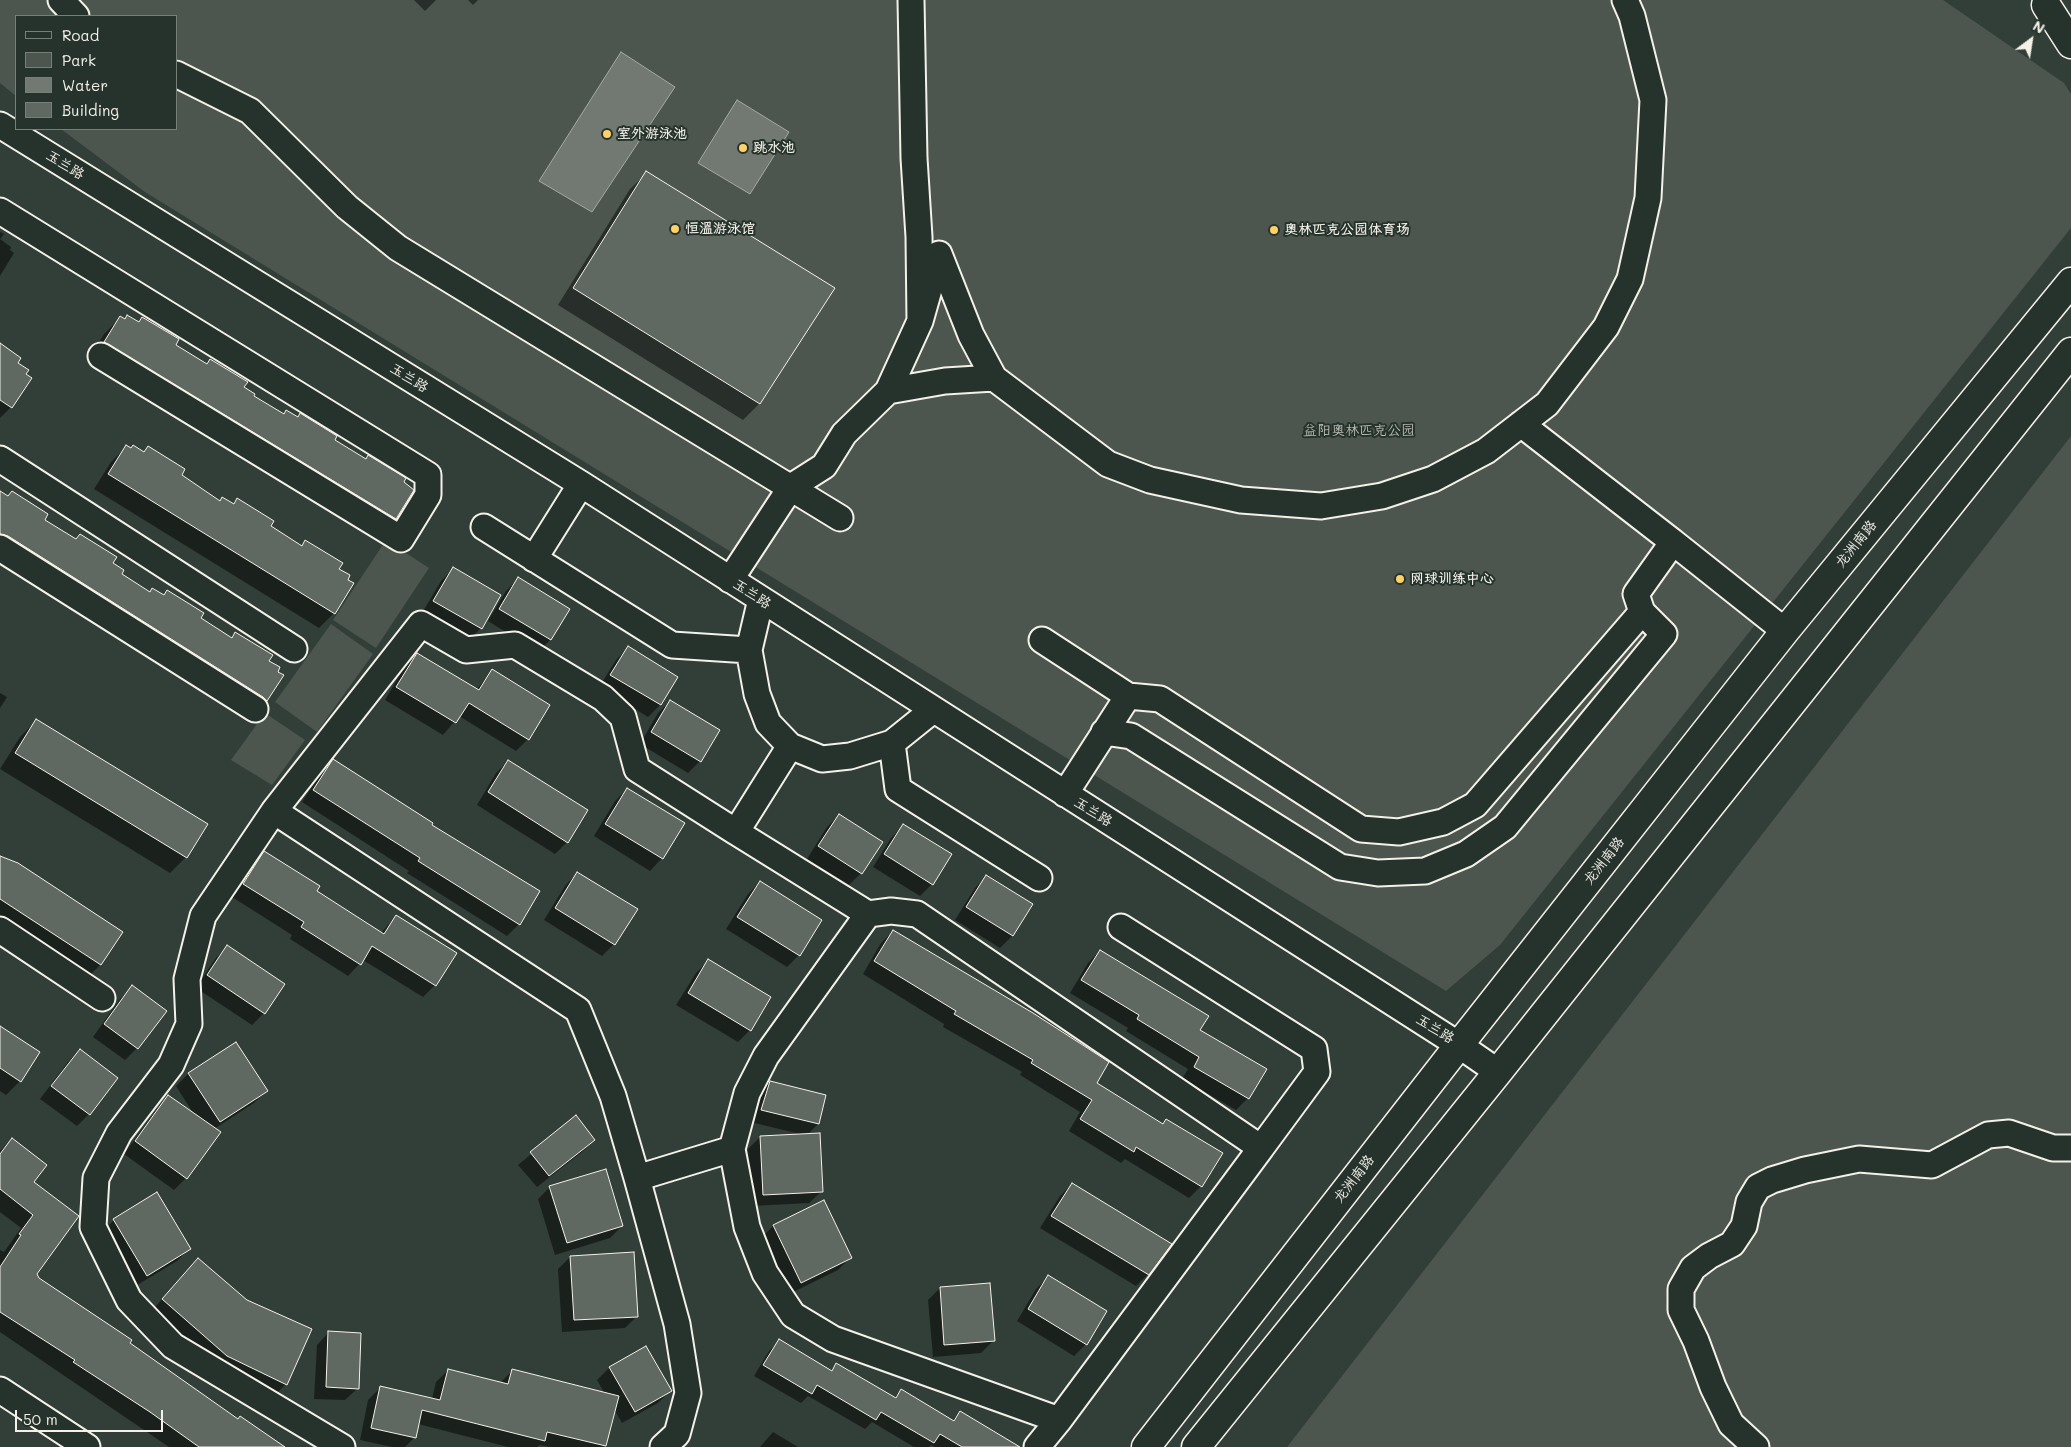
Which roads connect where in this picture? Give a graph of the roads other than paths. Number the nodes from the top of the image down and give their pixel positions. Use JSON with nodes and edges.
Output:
{"nodes":[{"id":1,"x":61,"y":0,"type":"edge"},
{"id":2,"x":911,"y":0,"type":"edge"},
{"id":3,"x":1625,"y":0,"type":"edge"},
{"id":4,"x":2042,"y":3,"type":"edge"},
{"id":5,"x":75,"y":15,"type":"edge"},
{"id":6,"x":2071,"y":22,"type":"edge"},
{"id":7,"x":2071,"y":44,"type":"edge"},
{"id":8,"x":178,"y":75,"type":"edge"},
{"id":9,"x":0,"y":125,"type":"edge"},
{"id":10,"x":0,"y":211,"type":"edge"},
{"id":11,"x":2071,"y":282,"type":"edge"},
{"id":12,"x":920,"y":321,"type":"junction"},
{"id":13,"x":2071,"y":352,"type":"edge"},
{"id":14,"x":101,"y":356,"type":"dead end"},
{"id":15,"x":994,"y":378,"type":"junction"},
{"id":16,"x":888,"y":391,"type":"junction"},
{"id":17,"x":1521,"y":424,"type":"junction"},
{"id":18,"x":0,"y":459,"type":"edge"},
{"id":19,"x":581,"y":484,"type":"junction"},
{"id":20,"x":791,"y":487,"type":"junction"},
{"id":21,"x":840,"y":518,"type":"dead end"},
{"id":22,"x":484,"y":527,"type":"dead end"},
{"id":23,"x":1673,"y":542,"type":"junction"},
{"id":24,"x":0,"y":548,"type":"edge"},
{"id":25,"x":534,"y":558,"type":"junction"},
{"id":26,"x":730,"y":580,"type":"junction"},
{"id":27,"x":761,"y":600,"type":"junction"},
{"id":28,"x":1642,"y":612,"type":"junction"},
{"id":29,"x":1785,"y":631,"type":"junction"},
{"id":30,"x":1042,"y":640,"type":"dead end"},
{"id":31,"x":294,"y":648,"type":"dead end"},
{"id":32,"x":749,"y":650,"type":"junction"},
{"id":33,"x":1128,"y":696,"type":"junction"},
{"id":34,"x":255,"y":710,"type":"dead end"},
{"id":35,"x":934,"y":710,"type":"junction"},
{"id":36,"x":1104,"y":732,"type":"junction"},
{"id":37,"x":892,"y":743,"type":"junction"},
{"id":38,"x":790,"y":746,"type":"junction"},
{"id":39,"x":1065,"y":794,"type":"junction"},
{"id":40,"x":274,"y":811,"type":"junction"},
{"id":41,"x":736,"y":832,"type":"junction"},
{"id":42,"x":1039,"y":878,"type":"dead end"},
{"id":43,"x":868,"y":914,"type":"junction"},
{"id":44,"x":1121,"y":927,"type":"dead end"},
{"id":45,"x":0,"y":930,"type":"edge"},
{"id":46,"x":102,"y":998,"type":"dead end"},
{"id":47,"x":1459,"y":1044,"type":"junction"},
{"id":48,"x":1498,"y":1072,"type":"junction"},
{"id":49,"x":732,"y":1148,"type":"junction"},
{"id":50,"x":1261,"y":1148,"type":"junction"},
{"id":51,"x":2071,"y":1148,"type":"edge"},
{"id":52,"x":637,"y":1178,"type":"junction"},
{"id":53,"x":0,"y":1390,"type":"edge"},
{"id":54,"x":1059,"y":1420,"type":"junction"},
{"id":55,"x":88,"y":1447,"type":"edge"},
{"id":56,"x":342,"y":1447,"type":"edge"},
{"id":57,"x":663,"y":1447,"type":"edge"},
{"id":58,"x":1037,"y":1447,"type":"edge"},
{"id":59,"x":1146,"y":1447,"type":"edge"},
{"id":60,"x":1196,"y":1447,"type":"edge"},
{"id":61,"x":1756,"y":1447,"type":"edge"}],
"edges":[{"from":1,"to":5,"type":"street"},
{"from":2,"to":12,"type":"street"},
{"from":3,"to":17,"type":"street"},
{"from":4,"to":6,"type":"street"},
{"from":4,"to":7,"type":"main road"},
{"from":8,"to":20,"type":"street"},
{"from":9,"to":19,"type":"street","name":"玉兰路"},
{"from":10,"to":14,"type":"street"},
{"from":11,"to":29,"type":"main road","name":"龙洲南路"},
{"from":12,"to":15,"type":"street"},
{"from":12,"to":16,"type":"street"},
{"from":13,"to":48,"type":"main road"},
{"from":15,"to":16,"type":"street"},
{"from":15,"to":17,"type":"street"},
{"from":16,"to":20,"type":"street"},
{"from":17,"to":23,"type":"street"},
{"from":18,"to":31,"type":"street"},
{"from":19,"to":25,"type":"street"},
{"from":19,"to":26,"type":"street","name":"玉兰路"},
{"from":20,"to":21,"type":"street"},
{"from":20,"to":26,"type":"street"},
{"from":22,"to":25,"type":"street"},
{"from":23,"to":28,"type":"street"},
{"from":23,"to":29,"type":"street"},
{"from":24,"to":34,"type":"street"},
{"from":25,"to":32,"type":"street"},
{"from":26,"to":27,"type":"street","name":"玉兰路"},
{"from":27,"to":32,"type":"street"},
{"from":27,"to":35,"type":"street","name":"玉兰路"},
{"from":28,"to":33,"type":"street"},
{"from":28,"to":36,"type":"street"},
{"from":29,"to":47,"type":"main road","name":"龙洲南路"},
{"from":30,"to":33,"type":"street"},
{"from":32,"to":38,"type":"street"},
{"from":33,"to":36,"type":"street"},
{"from":35,"to":37,"type":"street"},
{"from":35,"to":39,"type":"street","name":"玉兰路"},
{"from":36,"to":39,"type":"street"},
{"from":37,"to":38,"type":"street"},
{"from":37,"to":42,"type":"street"},
{"from":38,"to":41,"type":"street"},
{"from":39,"to":47,"type":"street","name":"玉兰路"},
{"from":40,"to":41,"type":"street"},
{"from":40,"to":52,"type":"street"},
{"from":40,"to":56,"type":"street"},
{"from":41,"to":43,"type":"street"},
{"from":43,"to":49,"type":"street"},
{"from":43,"to":50,"type":"street"},
{"from":44,"to":50,"type":"street"},
{"from":45,"to":46,"type":"street"},
{"from":47,"to":48,"type":"street","name":"玉兰路"},
{"from":47,"to":59,"type":"main road","name":"龙洲南路"},
{"from":48,"to":60,"type":"main road"},
{"from":49,"to":52,"type":"street"},
{"from":49,"to":54,"type":"street"},
{"from":50,"to":54,"type":"street"},
{"from":51,"to":61,"type":"street"},
{"from":52,"to":57,"type":"street"},
{"from":53,"to":55,"type":"street"},
{"from":54,"to":58,"type":"street"}]}
